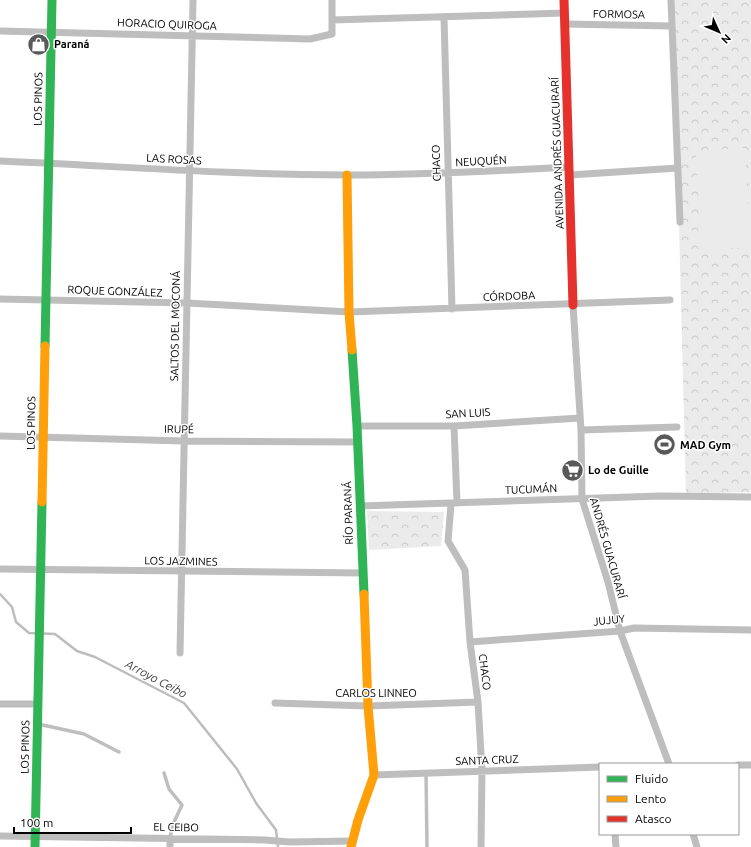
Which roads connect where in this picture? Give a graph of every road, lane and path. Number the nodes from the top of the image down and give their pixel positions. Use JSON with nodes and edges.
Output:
{"nodes":[{"id":1,"x":52,"y":0,"type":"edge"},
{"id":2,"x":193,"y":0,"type":"edge"},
{"id":3,"x":332,"y":0,"type":"edge"},
{"id":4,"x":564,"y":0,"type":"edge"},
{"id":5,"x":671,"y":0,"type":"edge"},
{"id":6,"x":565,"y":12,"type":"junction"},
{"id":7,"x":444,"y":18,"type":"junction"},
{"id":8,"x":332,"y":20,"type":"junction"},
{"id":9,"x":566,"y":24,"type":"junction"},
{"id":10,"x":672,"y":26,"type":"junction"},
{"id":11,"x":0,"y":31,"type":"edge"},
{"id":12,"x":51,"y":32,"type":"junction"},
{"id":13,"x":192,"y":35,"type":"junction"},
{"id":14,"x":0,"y":161,"type":"edge"},
{"id":15,"x":50,"y":163,"type":"junction"},
{"id":16,"x":678,"y":168,"type":"junction"},
{"id":17,"x":189,"y":171,"type":"junction"},
{"id":18,"x":570,"y":171,"type":"junction"},
{"id":19,"x":448,"y":174,"type":"junction"},
{"id":20,"x":347,"y":175,"type":"junction"},
{"id":21,"x":680,"y":222,"type":"dead end"},
{"id":22,"x":0,"y":299,"type":"edge"},
{"id":23,"x":46,"y":300,"type":"junction"},
{"id":24,"x":670,"y":300,"type":"dead end"},
{"id":25,"x":187,"y":304,"type":"junction"},
{"id":26,"x":573,"y":305,"type":"junction"},
{"id":27,"x":452,"y":308,"type":"junction"},
{"id":28,"x":349,"y":312,"type":"junction"},
{"id":29,"x":580,"y":418,"type":"junction"},
{"id":30,"x":357,"y":426,"type":"junction"},
{"id":31,"x":454,"y":426,"type":"junction"},
{"id":32,"x":677,"y":427,"type":"dead end"},
{"id":33,"x":581,"y":430,"type":"junction"},
{"id":34,"x":0,"y":436,"type":"edge"},
{"id":35,"x":43,"y":437,"type":"junction"},
{"id":36,"x":184,"y":440,"type":"junction"},
{"id":37,"x":357,"y":442,"type":"junction"},
{"id":38,"x":751,"y":497,"type":"edge"},
{"id":39,"x":582,"y":499,"type":"junction"},
{"id":40,"x":454,"y":503,"type":"junction"},
{"id":41,"x":360,"y":506,"type":"junction"},
{"id":42,"x":40,"y":568,"type":"junction"},
{"id":43,"x":0,"y":569,"type":"edge"},
{"id":44,"x":182,"y":572,"type":"junction"},
{"id":45,"x":362,"y":573,"type":"junction"},
{"id":46,"x":751,"y":630,"type":"edge"},
{"id":47,"x":620,"y":631,"type":"junction"},
{"id":48,"x":470,"y":642,"type":"junction"},
{"id":49,"x":180,"y":653,"type":"dead end"},
{"id":50,"x":478,"y":702,"type":"junction"},
{"id":51,"x":275,"y":703,"type":"dead end"},
{"id":52,"x":0,"y":704,"type":"edge"},
{"id":53,"x":38,"y":704,"type":"junction"},
{"id":54,"x":368,"y":706,"type":"junction"},
{"id":55,"x":37,"y":724,"type":"junction"},
{"id":56,"x":119,"y":752,"type":"dead end"},
{"id":57,"x":669,"y":763,"type":"edge"},
{"id":58,"x":739,"y":765,"type":"edge"},
{"id":59,"x":751,"y":765,"type":"edge"},
{"id":60,"x":599,"y":768,"type":"edge"},
{"id":61,"x":482,"y":771,"type":"junction"},
{"id":62,"x":426,"y":772,"type":"junction"},
{"id":63,"x":164,"y":773,"type":"dead end"},
{"id":64,"x":374,"y":775,"type":"junction"},
{"id":65,"x":615,"y":835,"type":"edge"},
{"id":66,"x":693,"y":835,"type":"edge"},
{"id":67,"x":0,"y":836,"type":"edge"},
{"id":68,"x":35,"y":836,"type":"junction"},
{"id":69,"x":170,"y":838,"type":"junction"},
{"id":70,"x":274,"y":844,"type":"edge"},
{"id":71,"x":351,"y":844,"type":"edge"},
{"id":72,"x":35,"y":847,"type":"edge"},
{"id":73,"x":170,"y":847,"type":"edge"},
{"id":74,"x":427,"y":847,"type":"edge"},
{"id":75,"x":481,"y":847,"type":"edge"},
{"id":76,"x":616,"y":847,"type":"edge"},
{"id":77,"x":697,"y":847,"type":"edge"}],
"edges":[{"from":1,"to":12,"type":"street","name":"LOS PINOS"},
{"from":2,"to":13,"type":"street","name":"SALTOS DEL MOCONÁ"},
{"from":3,"to":8,"type":"street"},
{"from":4,"to":6,"type":"street","name":"AVENIDA ANDRÉS GUACURARÍ"},
{"from":5,"to":10,"type":"street"},
{"from":6,"to":7,"type":"street"},
{"from":6,"to":9,"type":"street","name":"AVENIDA ANDRÉS GUACURARÍ"},
{"from":7,"to":8,"type":"street"},
{"from":7,"to":19,"type":"street","name":"CHACO"},
{"from":8,"to":13,"type":"street","name":"HORACIO QUIROGA"},
{"from":9,"to":10,"type":"street","name":"FORMOSA"},
{"from":9,"to":18,"type":"street","name":"AVENIDA ANDRÉS GUACURARÍ"},
{"from":10,"to":16,"type":"street"},
{"from":11,"to":12,"type":"street","name":"HORACIO QUIROGA"},
{"from":12,"to":13,"type":"street","name":"HORACIO QUIROGA"},
{"from":12,"to":15,"type":"street","name":"LOS PINOS"},
{"from":13,"to":17,"type":"street","name":"SALTOS DEL MOCONÁ"},
{"from":14,"to":15,"type":"street","name":"LAS ROSAS"},
{"from":15,"to":17,"type":"street","name":"LAS ROSAS"},
{"from":15,"to":23,"type":"street","name":"LOS PINOS"},
{"from":16,"to":18,"type":"street","name":"NEUQUÉN"},
{"from":16,"to":21,"type":"street"},
{"from":17,"to":20,"type":"street","name":"LAS ROSAS"},
{"from":17,"to":25,"type":"street","name":"SALTOS DEL MOCONÁ"},
{"from":18,"to":19,"type":"street","name":"NEUQUÉN"},
{"from":18,"to":26,"type":"street","name":"AVENIDA ANDRÉS GUACURARÍ"},
{"from":19,"to":20,"type":"street","name":"NEUQUÉN"},
{"from":19,"to":27,"type":"street","name":"CHACO"},
{"from":20,"to":28,"type":"street","name":"RÍO PARANÁ"},
{"from":22,"to":23,"type":"street","name":"ROQUE GONZÁLEZ"},
{"from":23,"to":25,"type":"street","name":"ROQUE GONZÁLEZ"},
{"from":23,"to":35,"type":"street","name":"LOS PINOS"},
{"from":24,"to":26,"type":"street","name":"CÓRDOBA"},
{"from":25,"to":28,"type":"street","name":"ROQUE GONZÁLEZ"},
{"from":25,"to":36,"type":"street","name":"SALTOS DEL MOCONÁ"},
{"from":26,"to":27,"type":"street","name":"CÓRDOBA"},
{"from":26,"to":29,"type":"street","name":"ANDRÉS GUACURARÍ"},
{"from":27,"to":28,"type":"street","name":"CÓRDOBA"},
{"from":28,"to":30,"type":"street","name":"RÍO PARANÁ"},
{"from":29,"to":31,"type":"street","name":"SAN LUIS"},
{"from":29,"to":33,"type":"street","name":"ANDRÉS GUACURARÍ"},
{"from":30,"to":31,"type":"street","name":"SAN LUIS"},
{"from":30,"to":37,"type":"street","name":"RÍO PARANÁ"},
{"from":31,"to":40,"type":"street","name":"CHACO"},
{"from":32,"to":33,"type":"street"},
{"from":33,"to":39,"type":"street","name":"ANDRÉS GUACURARÍ"},
{"from":34,"to":35,"type":"street","name":"IRUPÉ"},
{"from":35,"to":36,"type":"street","name":"IRUPÉ"},
{"from":35,"to":42,"type":"street","name":"LOS PINOS"},
{"from":36,"to":37,"type":"street","name":"IRUPÉ"},
{"from":36,"to":44,"type":"street","name":"SALTOS DEL MOCONÁ"},
{"from":37,"to":41,"type":"street","name":"RÍO PARANÁ"},
{"from":38,"to":39,"type":"street","name":"TUCUMÁN"},
{"from":39,"to":40,"type":"street","name":"TUCUMÁN"},
{"from":39,"to":47,"type":"street","name":"ANDRÉS GUACURARÍ"},
{"from":40,"to":41,"type":"street","name":"TUCUMÁN"},
{"from":40,"to":48,"type":"street","name":"CHACO"},
{"from":41,"to":45,"type":"street","name":"RÍO PARANÁ"},
{"from":42,"to":43,"type":"street","name":"LOS JAZMINES"},
{"from":42,"to":44,"type":"street","name":"LOS JAZMINES"},
{"from":42,"to":53,"type":"street","name":"LOS PINOS"},
{"from":44,"to":45,"type":"street","name":"LOS JAZMINES"},
{"from":44,"to":49,"type":"street","name":"SALTOS DEL MOCONÁ"},
{"from":45,"to":54,"type":"street","name":"RÍO PARANÁ"},
{"from":46,"to":47,"type":"street","name":"JUJUY"},
{"from":47,"to":48,"type":"street","name":"JUJUY"},
{"from":47,"to":57,"type":"street","name":"ANDRÉS GUACURARÍ"},
{"from":48,"to":50,"type":"street","name":"CHACO"},
{"from":50,"to":54,"type":"street","name":"CARLOS LINNEO"},
{"from":50,"to":61,"type":"street","name":"CHACO"},
{"from":51,"to":54,"type":"street","name":"CARLOS LINNEO"},
{"from":52,"to":53,"type":"street"},
{"from":53,"to":55,"type":"street","name":"LOS PINOS"},
{"from":54,"to":64,"type":"street","name":"RÍO PARANÁ"},
{"from":55,"to":56,"type":"lane"},
{"from":55,"to":68,"type":"street","name":"LOS PINOS"},
{"from":58,"to":59,"type":"street"},
{"from":60,"to":61,"type":"street","name":"SANTA CRUZ"},
{"from":61,"to":62,"type":"street","name":"SANTA CRUZ"},
{"from":61,"to":75,"type":"street","name":"CHACO"},
{"from":62,"to":64,"type":"street","name":"SANTA CRUZ"},
{"from":62,"to":74,"type":"lane"},
{"from":63,"to":69,"type":"lane"},
{"from":64,"to":71,"type":"street","name":"RÍO PARANÁ"},
{"from":65,"to":76,"type":"street"},
{"from":66,"to":77,"type":"street"},
{"from":67,"to":68,"type":"street","name":"EL CEIBO"},
{"from":68,"to":69,"type":"street","name":"EL CEIBO"},
{"from":68,"to":72,"type":"street","name":"LOS PINOS"},
{"from":69,"to":70,"type":"street","name":"EL CEIBO"},
{"from":69,"to":73,"type":"street"},
{"from":70,"to":71,"type":"street","name":"EL CEIBO"}]}
